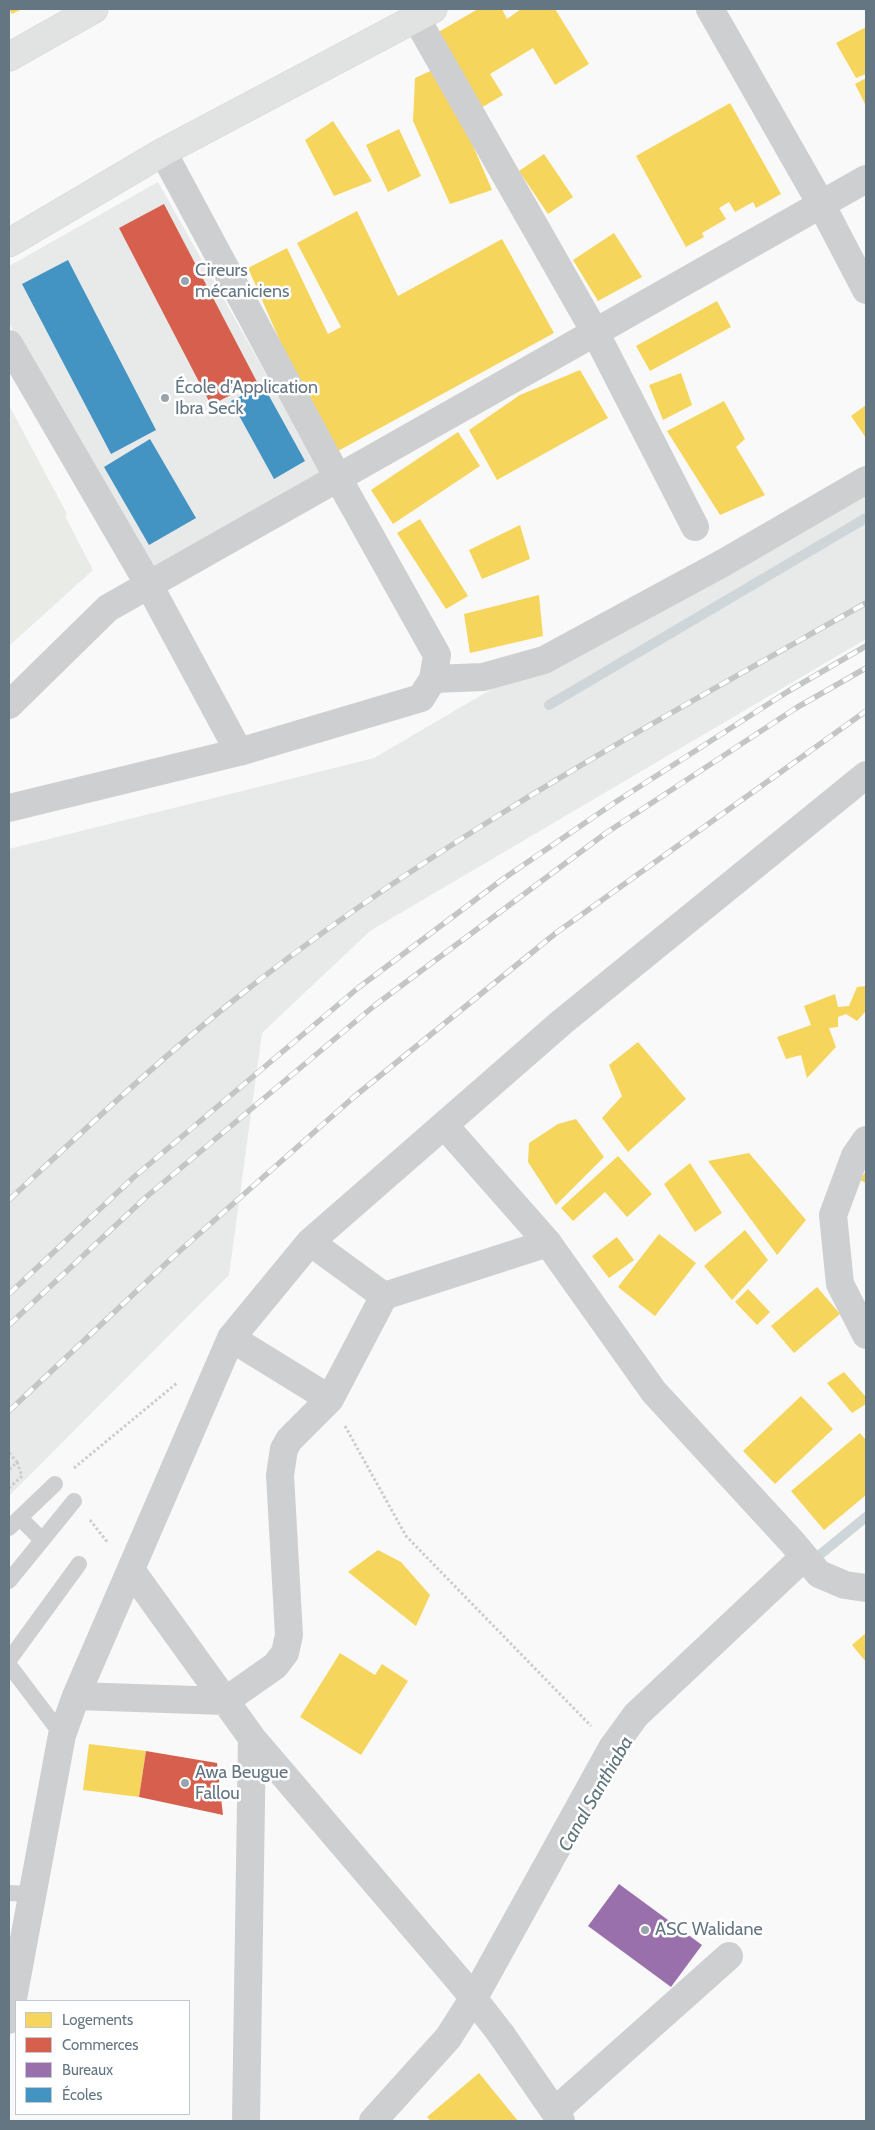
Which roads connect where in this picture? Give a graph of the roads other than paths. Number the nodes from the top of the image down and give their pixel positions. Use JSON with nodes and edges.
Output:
{"nodes":[{"id":1,"x":94,"y":9,"type":"edge"},
{"id":2,"x":710,"y":9,"type":"edge"},
{"id":3,"x":425,"y":14,"type":"edge"},
{"id":4,"x":9,"y":57,"type":"edge"},
{"id":5,"x":164,"y":152,"type":"junction"},
{"id":6,"x":866,"y":179,"type":"edge"},
{"id":7,"x":821,"y":204,"type":"junction"},
{"id":8,"x":9,"y":243,"type":"edge"},
{"id":9,"x":866,"y":290,"type":"edge"},
{"id":10,"x":595,"y":332,"type":"junction"},
{"id":11,"x":9,"y":344,"type":"edge"},
{"id":12,"x":338,"y":478,"type":"junction"},
{"id":13,"x":866,"y":480,"type":"edge"},
{"id":14,"x":695,"y":527,"type":"dead end"},
{"id":15,"x":149,"y":585,"type":"junction"},
{"id":16,"x":433,"y":679,"type":"junction"},
{"id":17,"x":9,"y":704,"type":"edge"},
{"id":18,"x":239,"y":752,"type":"junction"},
{"id":19,"x":866,"y":775,"type":"edge"},
{"id":20,"x":9,"y":808,"type":"edge"},
{"id":21,"x":445,"y":1126,"type":"junction"},
{"id":22,"x":866,"y":1140,"type":"edge"},
{"id":23,"x":310,"y":1242,"type":"junction"},
{"id":24,"x":548,"y":1243,"type":"junction"},
{"id":25,"x":384,"y":1296,"type":"junction"},
{"id":26,"x":866,"y":1335,"type":"edge"},
{"id":27,"x":231,"y":1338,"type":"junction"},
{"id":28,"x":330,"y":1399,"type":"junction"},
{"id":29,"x":56,"y":1484,"type":"road end"},
{"id":30,"x":74,"y":1501,"type":"dead end"},
{"id":31,"x":14,"y":1523,"type":"edge"},
{"id":32,"x":42,"y":1540,"type":"junction"},
{"id":33,"x":804,"y":1556,"type":"junction"},
{"id":34,"x":79,"y":1564,"type":"dead end"},
{"id":35,"x":131,"y":1570,"type":"junction"},
{"id":36,"x":9,"y":1581,"type":"edge"},
{"id":37,"x":866,"y":1588,"type":"edge"},
{"id":38,"x":9,"y":1660,"type":"edge"},
{"id":39,"x":9,"y":1665,"type":"edge"},
{"id":40,"x":76,"y":1696,"type":"junction"},
{"id":41,"x":225,"y":1701,"type":"junction"},
{"id":42,"x":62,"y":1735,"type":"junction"},
{"id":43,"x":252,"y":1738,"type":"junction"},
{"id":44,"x":21,"y":1894,"type":"edge"},
{"id":45,"x":729,"y":1956,"type":"dead end"},
{"id":46,"x":9,"y":2020,"type":"edge"},
{"id":47,"x":558,"y":2116,"type":"edge"},
{"id":48,"x":246,"y":2121,"type":"edge"},
{"id":49,"x":373,"y":2121,"type":"edge"}],
"edges":[{"from":1,"to":4,"type":"highway"},
{"from":2,"to":7,"type":"street"},
{"from":3,"to":5,"type":"highway"},
{"from":3,"to":10,"type":"street"},
{"from":5,"to":8,"type":"highway"},
{"from":5,"to":12,"type":"street"},
{"from":6,"to":7,"type":"street"},
{"from":7,"to":9,"type":"street"},
{"from":7,"to":10,"type":"street"},
{"from":10,"to":12,"type":"street"},
{"from":10,"to":14,"type":"street"},
{"from":11,"to":15,"type":"street"},
{"from":12,"to":15,"type":"street"},
{"from":12,"to":16,"type":"street"},
{"from":13,"to":16,"type":"street"},
{"from":15,"to":17,"type":"street"},
{"from":15,"to":18,"type":"street"},
{"from":16,"to":18,"type":"street"},
{"from":18,"to":20,"type":"street"},
{"from":19,"to":21,"type":"street"},
{"from":21,"to":23,"type":"street"},
{"from":21,"to":24,"type":"street"},
{"from":22,"to":26,"type":"street"},
{"from":23,"to":25,"type":"street"},
{"from":23,"to":27,"type":"street"},
{"from":24,"to":25,"type":"street"},
{"from":24,"to":33,"type":"street"},
{"from":25,"to":28,"type":"street"},
{"from":27,"to":28,"type":"street"},
{"from":27,"to":35,"type":"street"},
{"from":28,"to":41,"type":"street"},
{"from":29,"to":31,"type":"lane"},
{"from":30,"to":32,"type":"lane"},
{"from":31,"to":32,"type":"lane"},
{"from":32,"to":36,"type":"lane"},
{"from":33,"to":37,"type":"street"},
{"from":33,"to":49,"type":"street"},
{"from":34,"to":38,"type":"lane"},
{"from":35,"to":40,"type":"street"},
{"from":35,"to":41,"type":"street"},
{"from":39,"to":42,"type":"lane"},
{"from":40,"to":41,"type":"street"},
{"from":40,"to":42,"type":"street"},
{"from":41,"to":43,"type":"street"},
{"from":42,"to":44,"type":"street"},
{"from":43,"to":47,"type":"street","bridge":true},
{"from":43,"to":48,"type":"street"},
{"from":44,"to":46,"type":"street"},
{"from":45,"to":47,"type":"street"}]}
